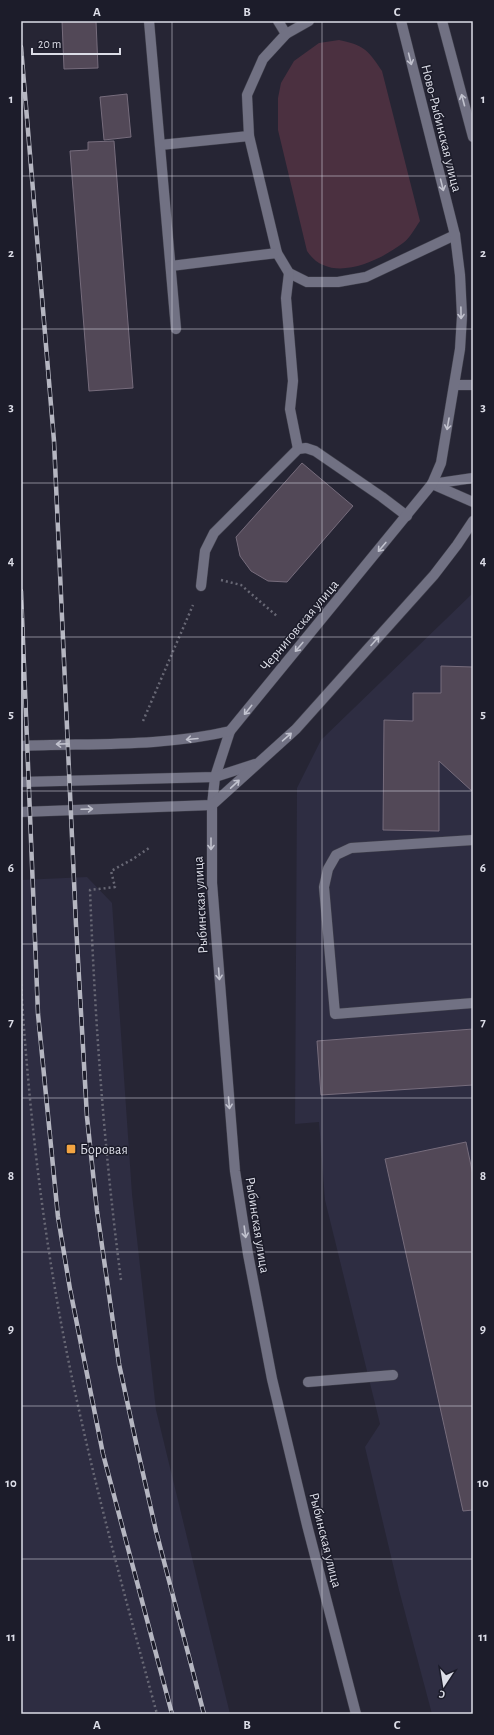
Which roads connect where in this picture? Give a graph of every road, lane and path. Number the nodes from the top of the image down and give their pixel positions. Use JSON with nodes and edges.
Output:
{"nodes":[{"id":1,"x":149,"y":21,"type":"edge"},
{"id":2,"x":278,"y":21,"type":"edge"},
{"id":3,"x":309,"y":21,"type":"edge"},
{"id":4,"x":400,"y":21,"type":"edge"},
{"id":5,"x":442,"y":21,"type":"edge"},
{"id":6,"x":286,"y":34,"type":"junction"},
{"id":7,"x":249,"y":136,"type":"junction"},
{"id":8,"x":473,"y":138,"type":"edge"},
{"id":9,"x":160,"y":145,"type":"junction"},
{"id":10,"x":455,"y":235,"type":"junction"},
{"id":11,"x":277,"y":253,"type":"junction"},
{"id":12,"x":170,"y":266,"type":"junction"},
{"id":13,"x":289,"y":273,"type":"junction"},
{"id":14,"x":176,"y":329,"type":"dead end"},
{"id":15,"x":473,"y":385,"type":"edge"},
{"id":16,"x":455,"y":386,"type":"junction"},
{"id":17,"x":298,"y":449,"type":"junction"},
{"id":18,"x":473,"y":478,"type":"edge"},
{"id":19,"x":432,"y":484,"type":"junction"},
{"id":20,"x":473,"y":502,"type":"edge"},
{"id":21,"x":407,"y":516,"type":"junction"},
{"id":22,"x":473,"y":521,"type":"edge"},
{"id":23,"x":202,"y":574,"type":"junction"},
{"id":24,"x":201,"y":586,"type":"joint"},
{"id":25,"x":278,"y":617,"type":"dead end"},
{"id":26,"x":142,"y":724,"type":"dead end"},
{"id":27,"x":230,"y":731,"type":"junction"},
{"id":28,"x":21,"y":746,"type":"edge"},
{"id":29,"x":258,"y":763,"type":"junction"},
{"id":30,"x":215,"y":777,"type":"junction"},
{"id":31,"x":21,"y":782,"type":"edge"},
{"id":32,"x":212,"y":805,"type":"junction"},
{"id":33,"x":21,"y":812,"type":"edge"},
{"id":34,"x":473,"y":840,"type":"edge"},
{"id":35,"x":149,"y":848,"type":"dead end"},
{"id":36,"x":21,"y":984,"type":"edge"},
{"id":37,"x":473,"y":1003,"type":"edge"},
{"id":38,"x":121,"y":1280,"type":"dead end"},
{"id":39,"x":393,"y":1375,"type":"dead end"},
{"id":40,"x":308,"y":1382,"type":"dead end"},
{"id":41,"x":157,"y":1714,"type":"edge"},
{"id":42,"x":356,"y":1714,"type":"edge"}],
"edges":[{"from":1,"to":9,"type":"main road"},
{"from":2,"to":6,"type":"main road"},
{"from":3,"to":6,"type":"main road"},
{"from":4,"to":10,"type":"main road","name":"Ново-Рыбинская улица","one_way":true},
{"from":8,"to":5,"type":"main road","name":"Ново-Рыбинская улица","one_way":true},
{"from":6,"to":7,"type":"main road"},
{"from":7,"to":9,"type":"main road"},
{"from":7,"to":11,"type":"main road"},
{"from":9,"to":12,"type":"main road"},
{"from":10,"to":13,"type":"main road"},
{"from":10,"to":16,"type":"main road","name":"Ново-Рыбинская улица","one_way":true},
{"from":11,"to":12,"type":"main road"},
{"from":11,"to":13,"type":"main road"},
{"from":12,"to":14,"type":"main road"},
{"from":13,"to":17,"type":"main road"},
{"from":15,"to":16,"type":"main road"},
{"from":16,"to":19,"type":"main road","name":"Черниговская улица","one_way":true},
{"from":17,"to":21,"type":"main road"},
{"from":17,"to":23,"type":"main road"},
{"from":18,"to":19,"type":"main road"},
{"from":19,"to":20,"type":"main road"},
{"from":19,"to":21,"type":"main road","name":"Черниговская улица"},
{"from":21,"to":27,"type":"main road","name":"Черниговская улица","one_way":true},
{"from":29,"to":22,"type":"main road","one_way":true},
{"from":23,"to":24,"type":"main road"},
{"from":23,"to":25,"type":"path"},
{"from":24,"to":26,"type":"path"},
{"from":27,"to":28,"type":"main road","one_way":true},
{"from":27,"to":30,"type":"main road","name":"Рыбинская улица"},
{"from":29,"to":30,"type":"main road"},
{"from":32,"to":29,"type":"main road","one_way":true},
{"from":30,"to":31,"type":"main road"},
{"from":30,"to":32,"type":"main road","name":"Рыбинская улица"},
{"from":33,"to":32,"type":"main road","one_way":true},
{"from":32,"to":42,"type":"main road","name":"Рыбинская улица","one_way":true},
{"from":34,"to":37,"type":"main road"},
{"from":35,"to":38,"type":"path"},
{"from":36,"to":41,"type":"path"},
{"from":39,"to":40,"type":"main road"}]}
